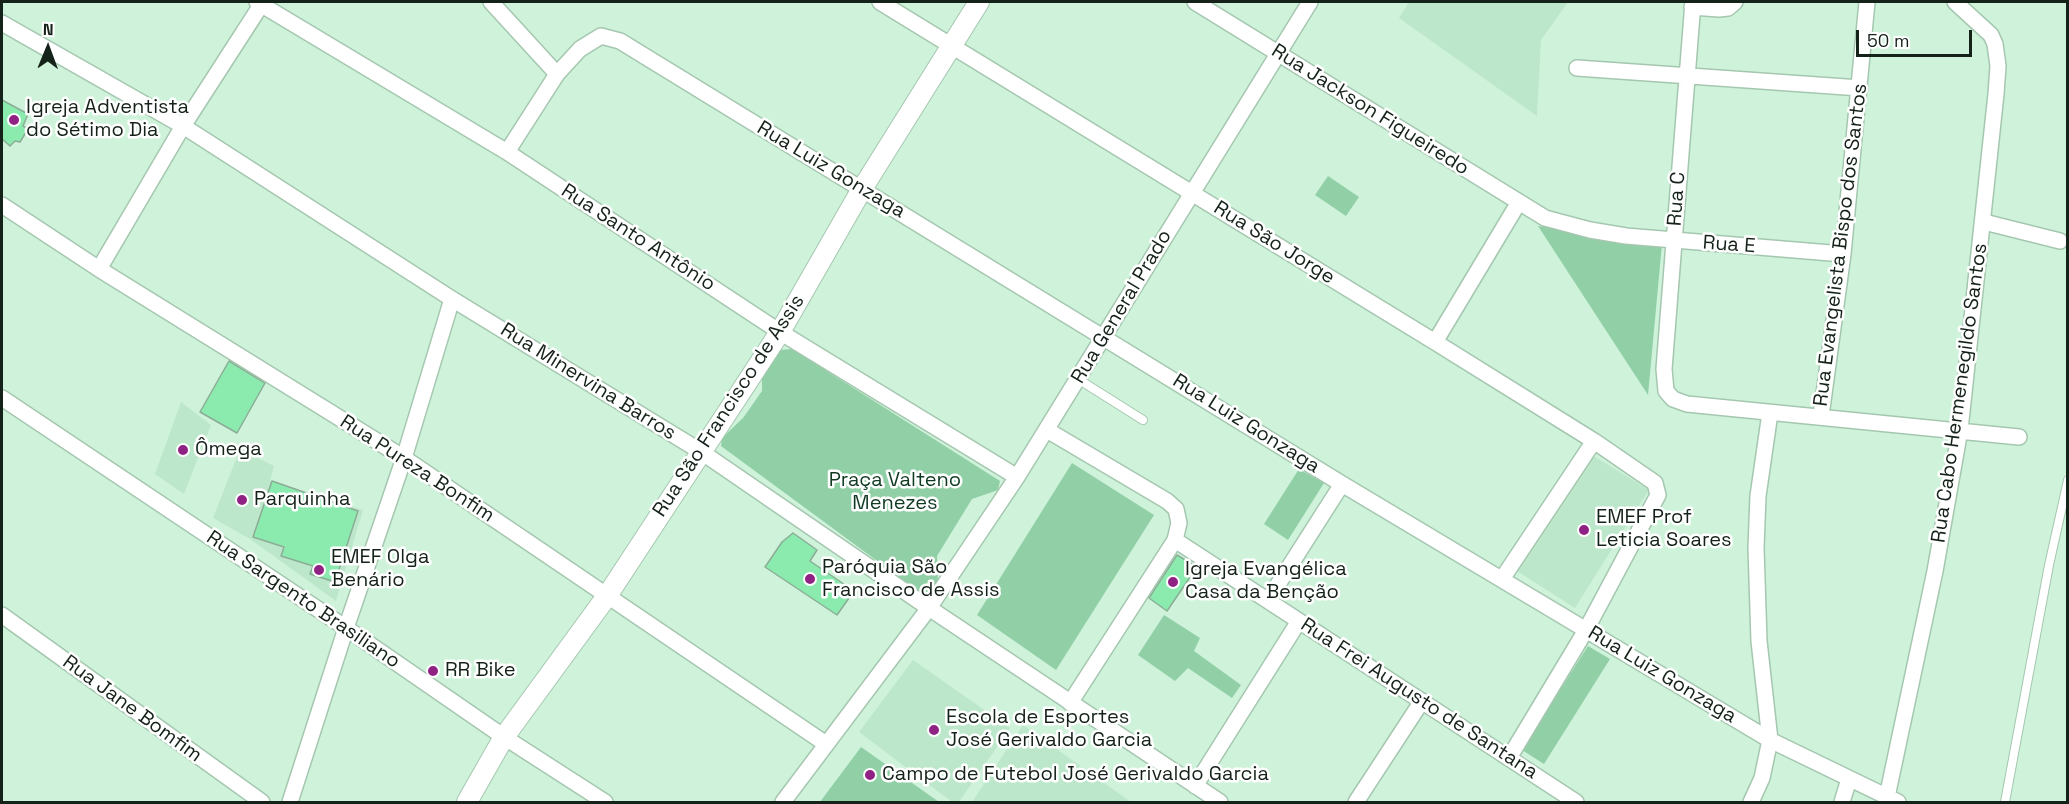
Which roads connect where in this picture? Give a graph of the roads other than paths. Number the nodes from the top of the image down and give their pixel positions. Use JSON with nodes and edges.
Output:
{"nodes":[{"id":1,"x":261,"y":2,"type":"edge"},
{"id":2,"x":491,"y":2,"type":"edge"},
{"id":3,"x":880,"y":2,"type":"edge"},
{"id":4,"x":979,"y":2,"type":"edge"},
{"id":5,"x":1195,"y":2,"type":"edge"},
{"id":6,"x":1310,"y":2,"type":"edge"},
{"id":7,"x":1735,"y":2,"type":"edge"},
{"id":8,"x":1868,"y":2,"type":"edge"},
{"id":9,"x":1955,"y":2,"type":"edge"},
{"id":10,"x":1692,"y":4,"type":"edge"},
{"id":11,"x":2,"y":23,"type":"edge"},
{"id":12,"x":951,"y":46,"type":"junction"},
{"id":13,"x":1278,"y":52,"type":"junction"},
{"id":14,"x":1577,"y":68,"type":"dead end"},
{"id":15,"x":557,"y":74,"type":"junction"},
{"id":16,"x":1687,"y":76,"type":"junction"},
{"id":17,"x":1860,"y":88,"type":"junction"},
{"id":18,"x":183,"y":126,"type":"junction"},
{"id":19,"x":507,"y":152,"type":"junction"},
{"id":20,"x":862,"y":189,"type":"junction"},
{"id":21,"x":1192,"y":192,"type":"junction"},
{"id":22,"x":1519,"y":202,"type":"junction"},
{"id":23,"x":2,"y":205,"type":"edge"},
{"id":24,"x":1545,"y":218,"type":"joint"},
{"id":25,"x":1984,"y":222,"type":"junction"},
{"id":26,"x":1674,"y":241,"type":"junction"},
{"id":27,"x":2060,"y":241,"type":"dead end"},
{"id":28,"x":1843,"y":254,"type":"junction"},
{"id":29,"x":99,"y":269,"type":"junction"},
{"id":30,"x":452,"y":298,"type":"junction"},
{"id":31,"x":780,"y":332,"type":"junction"},
{"id":32,"x":1103,"y":337,"type":"junction"},
{"id":33,"x":1435,"y":342,"type":"junction"},
{"id":34,"x":1078,"y":379,"type":"junction"},
{"id":35,"x":2,"y":398,"type":"edge"},
{"id":36,"x":1770,"y":413,"type":"junction"},
{"id":37,"x":1821,"y":416,"type":"junction"},
{"id":38,"x":1143,"y":420,"type":"dead end"},
{"id":39,"x":1047,"y":429,"type":"junction"},
{"id":40,"x":1960,"y":430,"type":"junction"},
{"id":41,"x":2019,"y":437,"type":"dead end"},
{"id":42,"x":1594,"y":441,"type":"junction"},
{"id":43,"x":700,"y":452,"type":"junction"},
{"id":44,"x":404,"y":458,"type":"junction"},
{"id":45,"x":1017,"y":477,"type":"junction"},
{"id":46,"x":2067,"y":480,"type":"edge"},
{"id":47,"x":1342,"y":484,"type":"junction"},
{"id":48,"x":1175,"y":540,"type":"junction"},
{"id":49,"x":1502,"y":579,"type":"junction"},
{"id":50,"x":607,"y":596,"type":"junction"},
{"id":51,"x":1268,"y":600,"type":"junction"},
{"id":52,"x":929,"y":608,"type":"junction"},
{"id":53,"x":2,"y":615,"type":"edge"},
{"id":54,"x":1299,"y":621,"type":"junction"},
{"id":55,"x":345,"y":628,"type":"junction"},
{"id":56,"x":1586,"y":630,"type":"junction"},
{"id":57,"x":1422,"y":701,"type":"junction"},
{"id":58,"x":1070,"y":703,"type":"junction"},
{"id":59,"x":504,"y":737,"type":"junction"},
{"id":60,"x":1770,"y":740,"type":"junction"},
{"id":61,"x":826,"y":744,"type":"junction"},
{"id":62,"x":1509,"y":758,"type":"junction"},
{"id":63,"x":1849,"y":779,"type":"junction"},
{"id":64,"x":1195,"y":786,"type":"junction"},
{"id":65,"x":1560,"y":798,"type":"edge"},
{"id":66,"x":1892,"y":800,"type":"edge"},
{"id":67,"x":262,"y":802,"type":"edge"},
{"id":68,"x":290,"y":802,"type":"edge"},
{"id":69,"x":467,"y":802,"type":"edge"},
{"id":70,"x":605,"y":802,"type":"edge"},
{"id":71,"x":783,"y":802,"type":"edge"},
{"id":72,"x":1220,"y":802,"type":"edge"},
{"id":73,"x":1356,"y":802,"type":"edge"},
{"id":74,"x":1576,"y":802,"type":"edge"},
{"id":75,"x":1751,"y":802,"type":"edge"},
{"id":76,"x":1842,"y":802,"type":"edge"},
{"id":77,"x":2005,"y":802,"type":"edge"}],
"edges":[{"from":1,"to":18,"type":"street"},
{"from":1,"to":19,"type":"street","name":"Rua Santo Antônio"},
{"from":2,"to":15,"type":"street"},
{"from":3,"to":12,"type":"street","name":"Rua São Jorge"},
{"from":4,"to":12,"type":"street","name":"Rua São Francisco de Assis"},
{"from":5,"to":13,"type":"street","name":"Rua Jackson Figueiredo"},
{"from":6,"to":13,"type":"street","name":"Rua General Prado"},
{"from":7,"to":10,"type":"street","name":"Rua C"},
{"from":8,"to":17,"type":"street","name":"Rua Evangelista Bispo dos Santos"},
{"from":9,"to":25,"type":"street","name":"Rua Cabo Hermenegildo Santos"},
{"from":10,"to":16,"type":"street","name":"Rua C"},
{"from":11,"to":18,"type":"street","name":"Rua Minervina Barros"},
{"from":12,"to":20,"type":"street","name":"Rua São Francisco de Assis"},
{"from":12,"to":21,"type":"street","name":"Rua São Jorge"},
{"from":13,"to":21,"type":"street","name":"Rua General Prado"},
{"from":13,"to":22,"type":"street","name":"Rua Jackson Figueiredo"},
{"from":14,"to":16,"type":"street"},
{"from":15,"to":19,"type":"street"},
{"from":15,"to":20,"type":"street","name":"Rua Luiz Gonzaga"},
{"from":16,"to":17,"type":"street"},
{"from":16,"to":26,"type":"street","name":"Rua C"},
{"from":17,"to":28,"type":"street","name":"Rua Evangelista Bispo dos Santos"},
{"from":18,"to":29,"type":"street"},
{"from":18,"to":30,"type":"street","name":"Rua Minervina Barros"},
{"from":19,"to":31,"type":"street","name":"Rua Santo Antônio"},
{"from":20,"to":31,"type":"street","name":"Rua São Francisco de Assis"},
{"from":20,"to":32,"type":"street","name":"Rua Luiz Gonzaga"},
{"from":21,"to":32,"type":"street","name":"Rua General Prado"},
{"from":21,"to":33,"type":"street","name":"Rua São Jorge"},
{"from":22,"to":24,"type":"street","name":"Rua Jackson Figueiredo"},
{"from":22,"to":33,"type":"street"},
{"from":23,"to":29,"type":"street","name":"Rua Pureza Bonfim"},
{"from":24,"to":26,"type":"street","name":"Rua E"},
{"from":25,"to":27,"type":"street"},
{"from":25,"to":40,"type":"street","name":"Rua Cabo Hermenegildo Santos"},
{"from":26,"to":28,"type":"street","name":"Rua E"},
{"from":26,"to":36,"type":"street","name":"Rua C"},
{"from":28,"to":37,"type":"street","name":"Rua Evangelista Bispo dos Santos"},
{"from":29,"to":44,"type":"street","name":"Rua Pureza Bonfim"},
{"from":30,"to":43,"type":"street","name":"Rua Minervina Barros"},
{"from":30,"to":44,"type":"street"},
{"from":31,"to":43,"type":"street","name":"Rua São Francisco de Assis"},
{"from":31,"to":45,"type":"street","name":"Rua Santo Antônio"},
{"from":32,"to":34,"type":"street","name":"Rua General Prado"},
{"from":32,"to":47,"type":"street","name":"Rua Luiz Gonzaga"},
{"from":33,"to":42,"type":"street","name":"Rua São Jorge"},
{"from":34,"to":38,"type":"lane"},
{"from":34,"to":39,"type":"street","name":"Rua General Prado"},
{"from":35,"to":55,"type":"street","name":"Rua Sargento Brasiliano"},
{"from":36,"to":37,"type":"street"},
{"from":36,"to":60,"type":"street"},
{"from":37,"to":40,"type":"street"},
{"from":39,"to":45,"type":"street","name":"Rua General Prado"},
{"from":39,"to":48,"type":"street"},
{"from":40,"to":41,"type":"street"},
{"from":40,"to":66,"type":"street","name":"Rua Cabo Hermenegildo Santos"},
{"from":42,"to":49,"type":"street"},
{"from":42,"to":56,"type":"street","name":"Rua São Jorge"},
{"from":43,"to":50,"type":"street","name":"Rua São Francisco de Assis"},
{"from":43,"to":52,"type":"street","name":"Rua Minervina Barros"},
{"from":44,"to":50,"type":"street","name":"Rua Pureza Bonfim"},
{"from":44,"to":55,"type":"street"},
{"from":45,"to":52,"type":"street","name":"Rua General Prado"},
{"from":46,"to":77,"type":"lane"},
{"from":47,"to":49,"type":"street","name":"Rua Luiz Gonzaga"},
{"from":47,"to":51,"type":"street"},
{"from":48,"to":51,"type":"street","name":"Rua Frei Augusto de Santana"},
{"from":48,"to":58,"type":"street"},
{"from":49,"to":56,"type":"street","name":"Rua Luiz Gonzaga"},
{"from":50,"to":59,"type":"street","name":"Rua São Francisco de Assis"},
{"from":50,"to":61,"type":"street","name":"Rua Pureza Bonfim"},
{"from":51,"to":54,"type":"street","name":"Rua Frei Augusto de Santana"},
{"from":52,"to":58,"type":"street","name":"Rua Minervina Barros"},
{"from":52,"to":61,"type":"street","name":"Rua General Prado"},
{"from":53,"to":67,"type":"street","name":"Rua Jane Bomfim"},
{"from":54,"to":57,"type":"street","name":"Rua Frei Augusto de Santana"},
{"from":54,"to":64,"type":"street"},
{"from":55,"to":59,"type":"street","name":"Rua Sargento Brasiliano"},
{"from":55,"to":68,"type":"street"},
{"from":56,"to":60,"type":"street","name":"Rua Luiz Gonzaga"},
{"from":56,"to":62,"type":"street"},
{"from":57,"to":62,"type":"street","name":"Rua Frei Augusto de Santana"},
{"from":57,"to":73,"type":"street"},
{"from":58,"to":64,"type":"street","name":"Rua Minervina Barros"},
{"from":59,"to":69,"type":"street","name":"Rua São Francisco de Assis"},
{"from":59,"to":70,"type":"street","name":"Rua Sargento Brasiliano"},
{"from":60,"to":63,"type":"street","name":"Rua Luiz Gonzaga"},
{"from":60,"to":75,"type":"street"},
{"from":61,"to":71,"type":"street","name":"Rua General Prado"},
{"from":62,"to":65,"type":"street","name":"Rua Frei Augusto de Santana"},
{"from":63,"to":66,"type":"street","name":"Rua Luiz Gonzaga"},
{"from":63,"to":76,"type":"street"},
{"from":64,"to":72,"type":"street","name":"Rua Minervina Barros"},
{"from":65,"to":74,"type":"street","name":"Rua Frei Augusto de Santana"}]}
